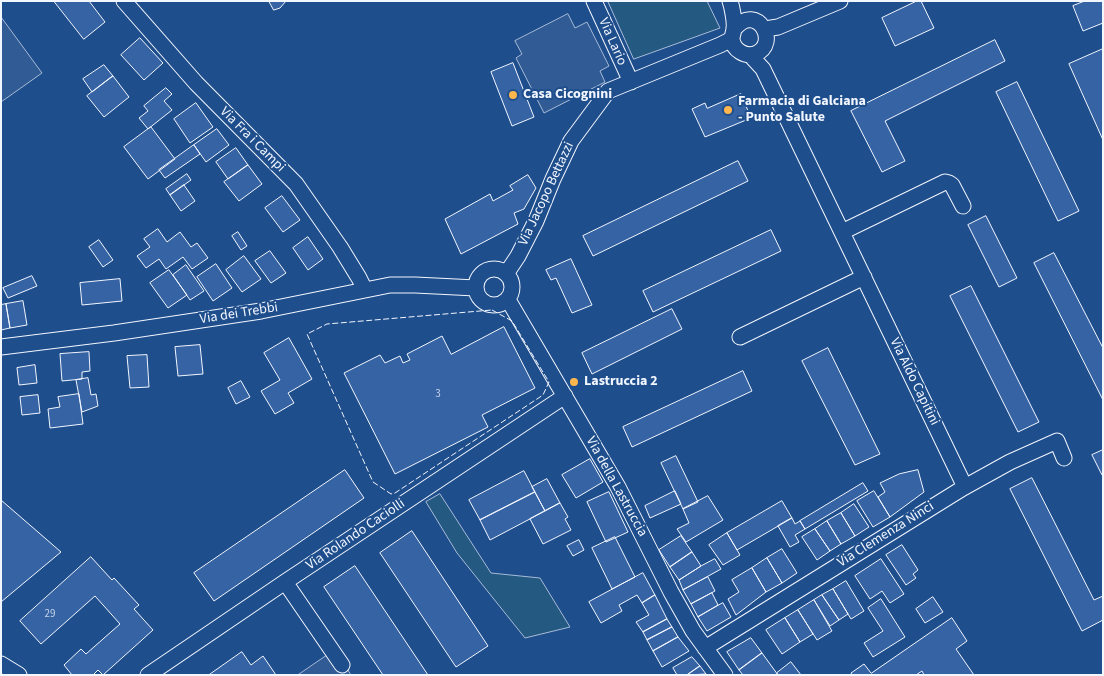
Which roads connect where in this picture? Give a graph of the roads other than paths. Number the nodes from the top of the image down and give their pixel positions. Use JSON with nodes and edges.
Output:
{"nodes":[{"id":1,"x":124,"y":1,"type":"edge"},
{"id":2,"x":594,"y":1,"type":"edge"},
{"id":3,"x":840,"y":1,"type":"edge"},
{"id":4,"x":731,"y":4,"type":"edge"},
{"id":5,"x":749,"y":20,"type":"junction"},
{"id":6,"x":768,"y":35,"type":"junction"},
{"id":7,"x":730,"y":40,"type":"junction"},
{"id":8,"x":750,"y":55,"type":"junction"},
{"id":9,"x":763,"y":69,"type":"junction"},
{"id":10,"x":630,"y":82,"type":"junction"},
{"id":11,"x":963,"y":206,"type":"dead end"},
{"id":12,"x":842,"y":232,"type":"junction"},
{"id":13,"x":506,"y":274,"type":"junction"},
{"id":14,"x":864,"y":277,"type":"junction"},
{"id":15,"x":476,"y":288,"type":"junction"},
{"id":16,"x":365,"y":290,"type":"junction"},
{"id":17,"x":508,"y":298,"type":"junction"},
{"id":18,"x":740,"y":337,"type":"dead end"},
{"id":19,"x":1,"y":347,"type":"edge"},
{"id":20,"x":565,"y":396,"type":"junction"},
{"id":21,"x":1064,"y":458,"type":"dead end"},
{"id":22,"x":966,"y":487,"type":"junction"},
{"id":23,"x":285,"y":582,"type":"junction"},
{"id":24,"x":705,"y":648,"type":"junction"},
{"id":25,"x":1,"y":664,"type":"edge"},
{"id":26,"x":342,"y":665,"type":"dead end"},
{"id":27,"x":19,"y":675,"type":"edge"},
{"id":28,"x":148,"y":675,"type":"edge"},
{"id":29,"x":725,"y":675,"type":"edge"}],
"edges":[{"from":1,"to":16,"type":"street","name":"Via Fra i Campi"},
{"from":2,"to":10,"type":"street","name":"Via Lario"},
{"from":3,"to":6,"type":"street"},
{"from":4,"to":5,"type":"street"},
{"from":4,"to":7,"type":"street"},
{"from":5,"to":6,"type":"street"},
{"from":5,"to":7,"type":"street","name":"Via Jacopo Bettazzi"},
{"from":6,"to":8,"type":"street"},
{"from":6,"to":9,"type":"street","name":"Via Aldo Capitini"},
{"from":7,"to":8,"type":"street"},
{"from":7,"to":10,"type":"street","name":"Via Jacopo Bettazzi"},
{"from":8,"to":9,"type":"street","name":"Via Aldo Capitini"},
{"from":9,"to":12,"type":"street","name":"Via Aldo Capitini"},
{"from":10,"to":13,"type":"street","name":"Via Jacopo Bettazzi"},
{"from":11,"to":12,"type":"street"},
{"from":12,"to":14,"type":"street","name":"Via Aldo Capitini"},
{"from":13,"to":15,"type":"street"},
{"from":13,"to":17,"type":"street"},
{"from":14,"to":18,"type":"street"},
{"from":14,"to":22,"type":"street","name":"Via Aldo Capitini"},
{"from":15,"to":16,"type":"street","name":"Via dei Trebbi"},
{"from":15,"to":17,"type":"street"},
{"from":16,"to":19,"type":"street","name":"Via dei Trebbi"},
{"from":17,"to":20,"type":"street","name":"Via della Lastruccia"},
{"from":20,"to":23,"type":"street","name":"Via Rolando Caciolli"},
{"from":20,"to":24,"type":"street","name":"Via della Lastruccia"},
{"from":21,"to":22,"type":"street","name":"Via Clemenza Ninci"},
{"from":22,"to":24,"type":"street","name":"Via Clemenza Ninci"},
{"from":23,"to":26,"type":"street"},
{"from":23,"to":28,"type":"street","name":"Via Rolando Caciolli"},
{"from":24,"to":29,"type":"street","name":"Via della Lastruccia"},
{"from":25,"to":27,"type":"street"}]}
